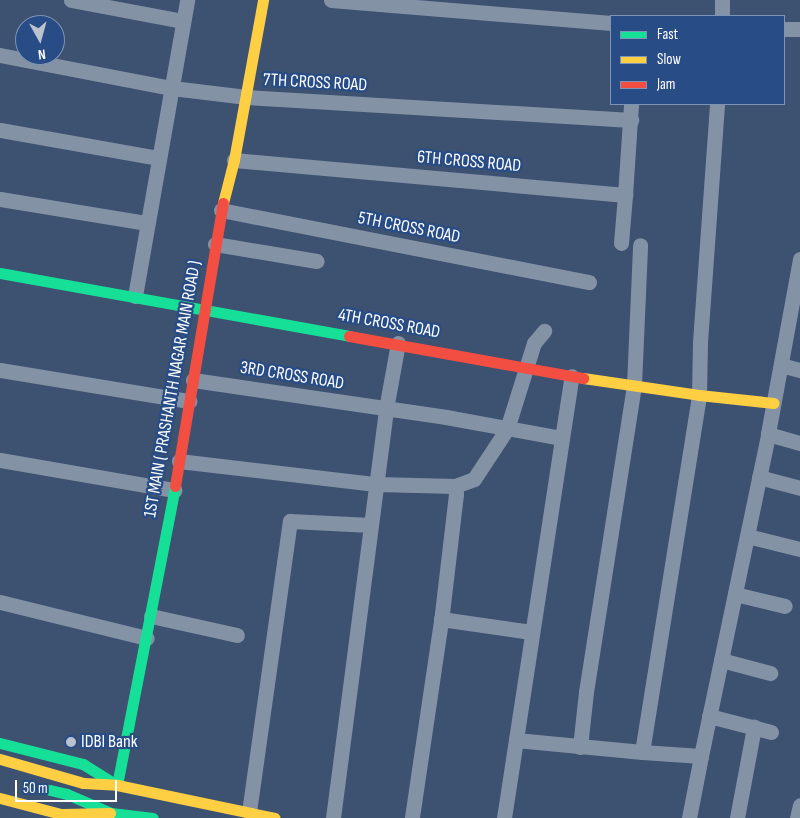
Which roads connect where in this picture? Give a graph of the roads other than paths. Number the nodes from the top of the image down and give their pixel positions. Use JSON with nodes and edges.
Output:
{"nodes":[{"id":1,"x":71,"y":0,"type":"edge"},
{"id":2,"x":187,"y":0,"type":"edge"},
{"id":3,"x":263,"y":0,"type":"edge"},
{"id":4,"x":330,"y":0,"type":"edge"},
{"id":5,"x":722,"y":0,"type":"edge"},
{"id":6,"x":722,"y":15,"type":"edge"},
{"id":7,"x":182,"y":21,"type":"junction"},
{"id":8,"x":610,"y":23,"type":"edge"},
{"id":9,"x":785,"y":29,"type":"edge"},
{"id":10,"x":800,"y":29,"type":"edge"},
{"id":11,"x":0,"y":55,"type":"edge"},
{"id":12,"x":172,"y":88,"type":"junction"},
{"id":13,"x":246,"y":97,"type":"junction"},
{"id":14,"x":632,"y":105,"type":"edge"},
{"id":15,"x":717,"y":105,"type":"edge"},
{"id":16,"x":631,"y":120,"type":"junction"},
{"id":17,"x":0,"y":130,"type":"edge"},
{"id":18,"x":158,"y":158,"type":"junction"},
{"id":19,"x":234,"y":160,"type":"junction"},
{"id":20,"x":625,"y":195,"type":"junction"},
{"id":21,"x":0,"y":200,"type":"edge"},
{"id":22,"x":221,"y":210,"type":"junction"},
{"id":23,"x":146,"y":223,"type":"junction"},
{"id":24,"x":620,"y":243,"type":"dead end"},
{"id":25,"x":215,"y":244,"type":"junction"},
{"id":26,"x":640,"y":245,"type":"dead end"},
{"id":27,"x":800,"y":260,"type":"edge"},
{"id":28,"x":317,"y":261,"type":"dead end"},
{"id":29,"x":0,"y":273,"type":"edge"},
{"id":30,"x":589,"y":282,"type":"dead end"},
{"id":31,"x":134,"y":296,"type":"junction"},
{"id":32,"x":203,"y":309,"type":"junction"},
{"id":33,"x":796,"y":310,"type":"edge"},
{"id":34,"x":544,"y":331,"type":"dead end"},
{"id":35,"x":398,"y":343,"type":"junction"},
{"id":36,"x":781,"y":365,"type":"junction"},
{"id":37,"x":526,"y":367,"type":"junction"},
{"id":38,"x":0,"y":370,"type":"edge"},
{"id":39,"x":800,"y":370,"type":"edge"},
{"id":40,"x":572,"y":376,"type":"junction"},
{"id":41,"x":193,"y":380,"type":"junction"},
{"id":42,"x":634,"y":385,"type":"junction"},
{"id":43,"x":699,"y":395,"type":"junction"},
{"id":44,"x":188,"y":401,"type":"junction"},
{"id":45,"x":774,"y":403,"type":"junction"},
{"id":46,"x":386,"y":409,"type":"junction"},
{"id":47,"x":506,"y":429,"type":"junction"},
{"id":48,"x":768,"y":434,"type":"junction"},
{"id":49,"x":562,"y":438,"type":"junction"},
{"id":50,"x":800,"y":443,"type":"edge"},
{"id":51,"x":0,"y":460,"type":"edge"},
{"id":52,"x":179,"y":461,"type":"junction"},
{"id":53,"x":759,"y":477,"type":"junction"},
{"id":54,"x":376,"y":484,"type":"junction"},
{"id":55,"x":455,"y":486,"type":"junction"},
{"id":56,"x":800,"y":488,"type":"edge"},
{"id":57,"x":174,"y":490,"type":"junction"},
{"id":58,"x":371,"y":525,"type":"junction"},
{"id":59,"x":747,"y":536,"type":"junction"},
{"id":60,"x":800,"y":549,"type":"edge"},
{"id":61,"x":735,"y":594,"type":"junction"},
{"id":62,"x":0,"y":602,"type":"edge"},
{"id":63,"x":784,"y":606,"type":"dead end"},
{"id":64,"x":151,"y":616,"type":"junction"},
{"id":65,"x":441,"y":619,"type":"junction"},
{"id":66,"x":532,"y":632,"type":"junction"},
{"id":67,"x":237,"y":635,"type":"dead end"},
{"id":68,"x":147,"y":638,"type":"junction"},
{"id":69,"x":721,"y":660,"type":"junction"},
{"id":70,"x":770,"y":673,"type":"dead end"},
{"id":71,"x":709,"y":716,"type":"junction"},
{"id":72,"x":754,"y":728,"type":"junction"},
{"id":73,"x":770,"y":732,"type":"dead end"},
{"id":74,"x":516,"y":740,"type":"junction"},
{"id":75,"x":0,"y":743,"type":"edge"},
{"id":76,"x":580,"y":747,"type":"junction"},
{"id":77,"x":642,"y":752,"type":"junction"},
{"id":78,"x":701,"y":756,"type":"junction"},
{"id":79,"x":0,"y":759,"type":"edge"},
{"id":80,"x":117,"y":785,"type":"junction"},
{"id":81,"x":38,"y":786,"type":"dead end"},
{"id":82,"x":0,"y":798,"type":"edge"},
{"id":83,"x":800,"y":805,"type":"edge"},
{"id":84,"x":249,"y":812,"type":"junction"},
{"id":85,"x":111,"y":813,"type":"junction"},
{"id":86,"x":153,"y":818,"type":"edge"},
{"id":87,"x":275,"y":818,"type":"edge"},
{"id":88,"x":333,"y":818,"type":"edge"},
{"id":89,"x":412,"y":818,"type":"edge"},
{"id":90,"x":504,"y":818,"type":"edge"},
{"id":91,"x":689,"y":818,"type":"edge"},
{"id":92,"x":737,"y":818,"type":"edge"},
{"id":93,"x":797,"y":818,"type":"edge"}],
"edges":[{"from":1,"to":7,"type":"street"},
{"from":2,"to":7,"type":"street"},
{"from":3,"to":13,"type":"street","name":"1ST MAIN ( PRASHANTH NAGAR MAIN ROAD )"},
{"from":4,"to":8,"type":"street"},
{"from":5,"to":6,"type":"street"},
{"from":7,"to":12,"type":"street"},
{"from":9,"to":10,"type":"street"},
{"from":11,"to":12,"type":"street","name":"7TH CROSS ROAD"},
{"from":12,"to":13,"type":"street","name":"7TH CROSS ROAD"},
{"from":12,"to":18,"type":"street"},
{"from":13,"to":16,"type":"street","name":"7TH CROSS ROAD"},
{"from":13,"to":19,"type":"street","name":"1ST MAIN ( PRASHANTH NAGAR MAIN ROAD )"},
{"from":14,"to":16,"type":"street"},
{"from":15,"to":43,"type":"street"},
{"from":16,"to":20,"type":"street"},
{"from":17,"to":18,"type":"street"},
{"from":18,"to":23,"type":"street"},
{"from":19,"to":20,"type":"street","name":"6TH CROSS ROAD"},
{"from":19,"to":22,"type":"street","name":"1ST MAIN ( PRASHANTH NAGAR MAIN ROAD )"},
{"from":20,"to":24,"type":"street"},
{"from":21,"to":23,"type":"street"},
{"from":22,"to":25,"type":"street","name":"1ST MAIN ( PRASHANTH NAGAR MAIN ROAD )"},
{"from":22,"to":30,"type":"street","name":"5TH CROSS ROAD"},
{"from":23,"to":31,"type":"street"},
{"from":25,"to":28,"type":"street"},
{"from":25,"to":32,"type":"street","name":"1ST MAIN ( PRASHANTH NAGAR MAIN ROAD )"},
{"from":26,"to":42,"type":"street"},
{"from":27,"to":33,"type":"street"},
{"from":29,"to":31,"type":"street","name":"4TH CROSS ROAD"},
{"from":31,"to":32,"type":"street","name":"4TH CROSS ROAD"},
{"from":32,"to":35,"type":"street","name":"4TH CROSS ROAD"},
{"from":32,"to":41,"type":"street","name":"1ST MAIN ( PRASHANTH NAGAR MAIN ROAD )"},
{"from":33,"to":36,"type":"street"},
{"from":34,"to":37,"type":"street"},
{"from":35,"to":37,"type":"street","name":"4TH CROSS ROAD"},
{"from":35,"to":46,"type":"street"},
{"from":36,"to":39,"type":"street"},
{"from":36,"to":45,"type":"street"},
{"from":37,"to":40,"type":"street","name":"4TH CROSS ROAD"},
{"from":37,"to":47,"type":"street"},
{"from":38,"to":44,"type":"street"},
{"from":40,"to":42,"type":"street","name":"4TH CROSS ROAD"},
{"from":40,"to":49,"type":"street"},
{"from":41,"to":44,"type":"street","name":"1ST MAIN ( PRASHANTH NAGAR MAIN ROAD )"},
{"from":41,"to":46,"type":"street","name":"3RD CROSS ROAD"},
{"from":42,"to":43,"type":"street","name":"4TH CROSS ROAD"},
{"from":42,"to":76,"type":"street"},
{"from":43,"to":45,"type":"street","name":"4TH CROSS ROAD"},
{"from":43,"to":77,"type":"street"},
{"from":44,"to":52,"type":"street","name":"1ST MAIN ( PRASHANTH NAGAR MAIN ROAD )"},
{"from":45,"to":48,"type":"street"},
{"from":46,"to":47,"type":"street","name":"3RD CROSS ROAD"},
{"from":46,"to":54,"type":"street"},
{"from":47,"to":49,"type":"street","name":"3RD CROSS ROAD"},
{"from":47,"to":55,"type":"street"},
{"from":48,"to":50,"type":"street"},
{"from":48,"to":53,"type":"street"},
{"from":49,"to":66,"type":"street"},
{"from":51,"to":57,"type":"street"},
{"from":52,"to":54,"type":"street"},
{"from":52,"to":57,"type":"street","name":"1ST MAIN ( PRASHANTH NAGAR MAIN ROAD )"},
{"from":53,"to":56,"type":"street"},
{"from":53,"to":59,"type":"street"},
{"from":54,"to":55,"type":"street"},
{"from":54,"to":58,"type":"street"},
{"from":55,"to":65,"type":"street"},
{"from":57,"to":64,"type":"street","name":"1ST MAIN ( PRASHANTH NAGAR MAIN ROAD )"},
{"from":58,"to":84,"type":"street"},
{"from":58,"to":88,"type":"street"},
{"from":59,"to":60,"type":"street"},
{"from":59,"to":61,"type":"street"},
{"from":61,"to":63,"type":"street"},
{"from":61,"to":69,"type":"street"},
{"from":62,"to":68,"type":"street"},
{"from":64,"to":67,"type":"street"},
{"from":64,"to":68,"type":"street","name":"1ST MAIN ( PRASHANTH NAGAR MAIN ROAD )"},
{"from":65,"to":66,"type":"street"},
{"from":65,"to":89,"type":"street"},
{"from":66,"to":74,"type":"street"},
{"from":68,"to":80,"type":"street","name":"1ST MAIN ( PRASHANTH NAGAR MAIN ROAD )"},
{"from":69,"to":70,"type":"street"},
{"from":69,"to":71,"type":"street"},
{"from":71,"to":72,"type":"street"},
{"from":71,"to":78,"type":"street"},
{"from":72,"to":73,"type":"street"},
{"from":72,"to":92,"type":"street"},
{"from":74,"to":76,"type":"street"},
{"from":74,"to":90,"type":"street"},
{"from":75,"to":80,"type":"street"},
{"from":76,"to":77,"type":"street"},
{"from":77,"to":78,"type":"street"},
{"from":78,"to":91,"type":"street"},
{"from":79,"to":80,"type":"street"},
{"from":80,"to":84,"type":"street"},
{"from":81,"to":85,"type":"street"},
{"from":82,"to":85,"type":"street"},
{"from":83,"to":93,"type":"street"},
{"from":84,"to":87,"type":"street"},
{"from":85,"to":86,"type":"street"}]}
